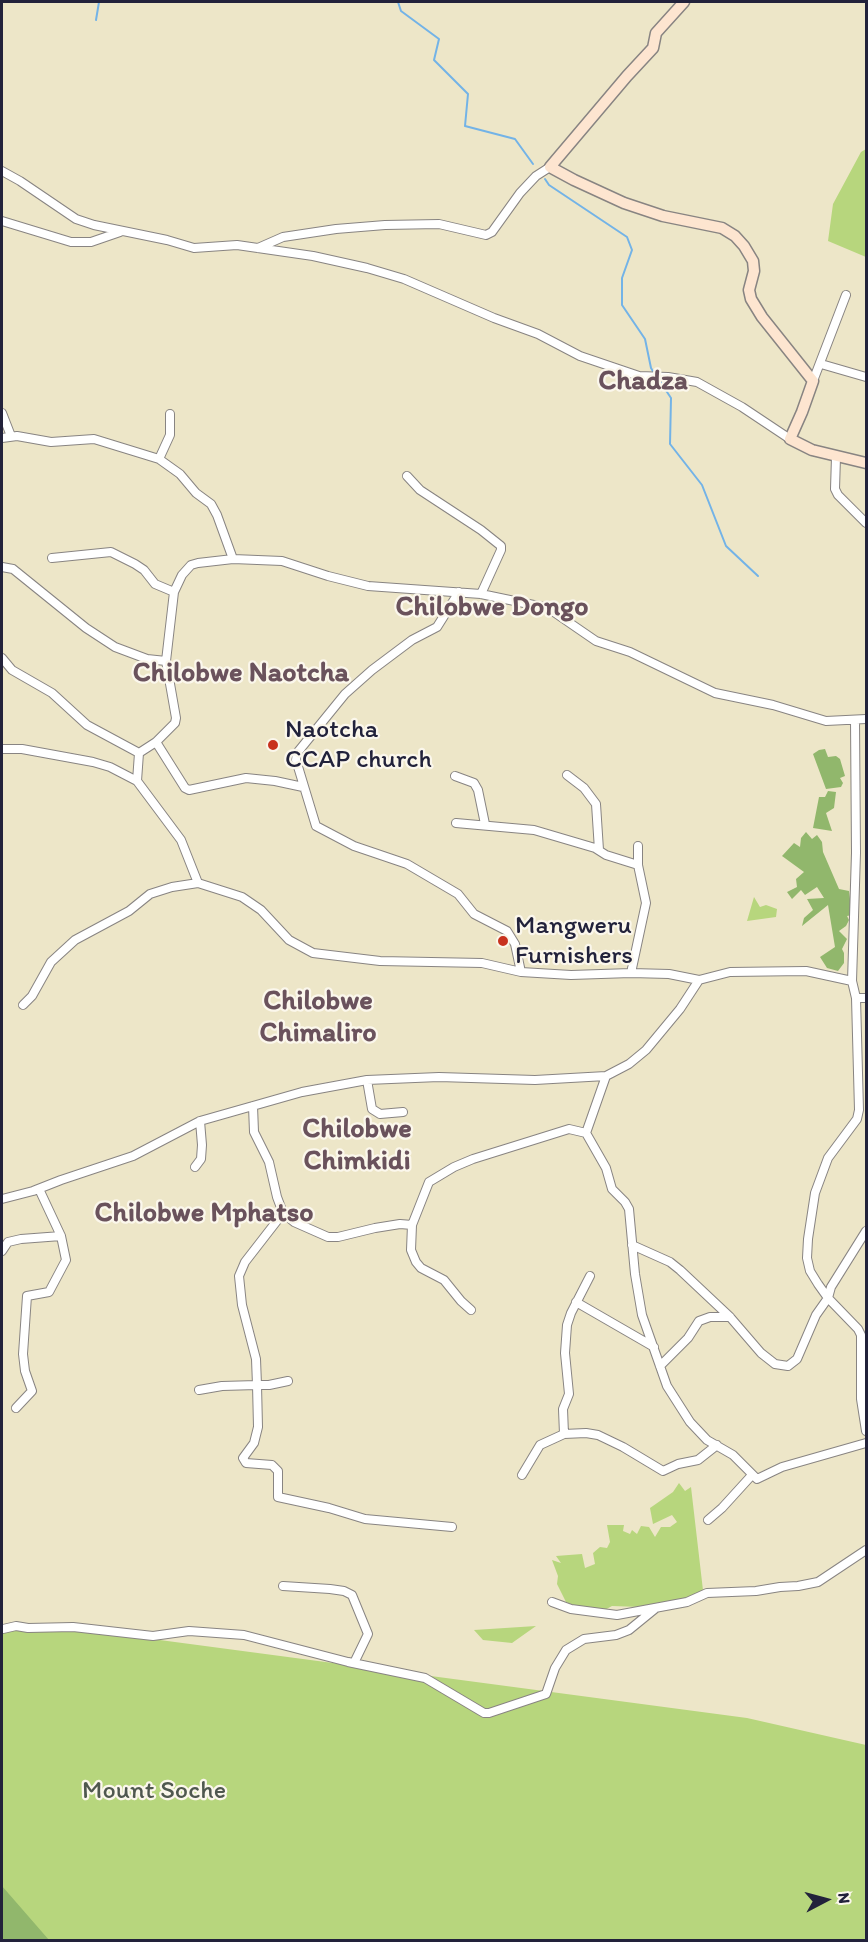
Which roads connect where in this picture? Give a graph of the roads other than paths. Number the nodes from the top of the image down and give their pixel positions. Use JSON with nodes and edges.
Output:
{"nodes":[{"id":1,"x":684,"y":2,"type":"edge"},
{"id":2,"x":550,"y":167,"type":"junction"},
{"id":3,"x":2,"y":171,"type":"edge"},
{"id":4,"x":2,"y":221,"type":"edge"},
{"id":5,"x":122,"y":231,"type":"junction"},
{"id":6,"x":258,"y":248,"type":"junction"},
{"id":7,"x":846,"y":295,"type":"dead end"},
{"id":8,"x":821,"y":364,"type":"junction"},
{"id":9,"x":867,"y":377,"type":"edge"},
{"id":10,"x":813,"y":381,"type":"junction"},
{"id":11,"x":2,"y":413,"type":"edge"},
{"id":12,"x":170,"y":414,"type":"dead end"},
{"id":13,"x":10,"y":436,"type":"junction"},
{"id":14,"x":2,"y":438,"type":"edge"},
{"id":15,"x":790,"y":439,"type":"junction"},
{"id":16,"x":836,"y":457,"type":"junction"},
{"id":17,"x":159,"y":459,"type":"junction"},
{"id":18,"x":867,"y":463,"type":"edge"},
{"id":19,"x":407,"y":476,"type":"dead end"},
{"id":20,"x":867,"y":523,"type":"edge"},
{"id":21,"x":52,"y":558,"type":"dead end"},
{"id":22,"x":233,"y":559,"type":"junction"},
{"id":23,"x":2,"y":567,"type":"edge"},
{"id":24,"x":174,"y":592,"type":"junction"},
{"id":25,"x":459,"y":592,"type":"junction"},
{"id":26,"x":481,"y":594,"type":"junction"},
{"id":27,"x":2,"y":658,"type":"edge"},
{"id":28,"x":166,"y":661,"type":"junction"},
{"id":29,"x":867,"y":719,"type":"edge"},
{"id":30,"x":855,"y":720,"type":"junction"},
{"id":31,"x":156,"y":742,"type":"junction"},
{"id":32,"x":2,"y":749,"type":"edge"},
{"id":33,"x":140,"y":753,"type":"junction"},
{"id":34,"x":455,"y":776,"type":"dead end"},
{"id":35,"x":567,"y":776,"type":"dead end"},
{"id":36,"x":137,"y":781,"type":"junction"},
{"id":37,"x":303,"y":788,"type":"junction"},
{"id":38,"x":456,"y":822,"type":"dead end"},
{"id":39,"x":485,"y":824,"type":"junction"},
{"id":40,"x":638,"y":846,"type":"dead end"},
{"id":41,"x":867,"y":846,"type":"edge"},
{"id":42,"x":856,"y":847,"type":"junction"},
{"id":43,"x":599,"y":850,"type":"junction"},
{"id":44,"x":638,"y":865,"type":"junction"},
{"id":45,"x":198,"y":883,"type":"junction"},
{"id":46,"x":521,"y":972,"type":"junction"},
{"id":47,"x":631,"y":973,"type":"junction"},
{"id":48,"x":699,"y":980,"type":"junction"},
{"id":49,"x":852,"y":981,"type":"junction"},
{"id":50,"x":856,"y":998,"type":"junction"},
{"id":51,"x":867,"y":998,"type":"edge"},
{"id":52,"x":22,"y":1005,"type":"dead end"},
{"id":53,"x":606,"y":1076,"type":"junction"},
{"id":54,"x":367,"y":1080,"type":"junction"},
{"id":55,"x":253,"y":1106,"type":"junction"},
{"id":56,"x":403,"y":1112,"type":"dead end"},
{"id":57,"x":200,"y":1121,"type":"junction"},
{"id":58,"x":586,"y":1133,"type":"junction"},
{"id":59,"x":195,"y":1167,"type":"dead end"},
{"id":60,"x":39,"y":1189,"type":"junction"},
{"id":61,"x":2,"y":1199,"type":"edge"},
{"id":62,"x":283,"y":1213,"type":"junction"},
{"id":63,"x":412,"y":1225,"type":"junction"},
{"id":64,"x":867,"y":1231,"type":"edge"},
{"id":65,"x":61,"y":1236,"type":"junction"},
{"id":66,"x":632,"y":1245,"type":"junction"},
{"id":67,"x":2,"y":1251,"type":"edge"},
{"id":68,"x":590,"y":1276,"type":"dead end"},
{"id":69,"x":828,"y":1298,"type":"junction"},
{"id":70,"x":576,"y":1302,"type":"junction"},
{"id":71,"x":471,"y":1310,"type":"dead end"},
{"id":72,"x":730,"y":1317,"type":"junction"},
{"id":73,"x":654,"y":1347,"type":"junction"},
{"id":74,"x":660,"y":1366,"type":"junction"},
{"id":75,"x":288,"y":1381,"type":"dead end"},
{"id":76,"x":257,"y":1385,"type":"junction"},
{"id":77,"x":199,"y":1390,"type":"dead end"},
{"id":78,"x":16,"y":1408,"type":"dead end"},
{"id":79,"x":867,"y":1431,"type":"edge"},
{"id":80,"x":564,"y":1434,"type":"junction"},
{"id":81,"x":867,"y":1443,"type":"edge"},
{"id":82,"x":717,"y":1445,"type":"junction"},
{"id":83,"x":522,"y":1475,"type":"dead end"},
{"id":84,"x":752,"y":1475,"type":"junction"},
{"id":85,"x":708,"y":1520,"type":"dead end"},
{"id":86,"x":452,"y":1527,"type":"dead end"},
{"id":87,"x":867,"y":1550,"type":"edge"},
{"id":88,"x":283,"y":1586,"type":"dead end"},
{"id":89,"x":552,"y":1602,"type":"dead end"},
{"id":90,"x":656,"y":1608,"type":"junction"},
{"id":91,"x":3,"y":1629,"type":"edge"},
{"id":92,"x":354,"y":1663,"type":"junction"}],
"edges":[{"from":1,"to":2,"type":"street"},
{"from":2,"to":6,"type":"street"},
{"from":2,"to":10,"type":"street"},
{"from":3,"to":5,"type":"street"},
{"from":4,"to":5,"type":"street"},
{"from":5,"to":6,"type":"street"},
{"from":6,"to":15,"type":"street"},
{"from":7,"to":8,"type":"street"},
{"from":8,"to":9,"type":"street"},
{"from":8,"to":10,"type":"street"},
{"from":10,"to":15,"type":"street"},
{"from":11,"to":13,"type":"street"},
{"from":12,"to":17,"type":"street"},
{"from":13,"to":14,"type":"street"},
{"from":13,"to":17,"type":"street"},
{"from":15,"to":16,"type":"street"},
{"from":16,"to":18,"type":"street"},
{"from":16,"to":20,"type":"street"},
{"from":17,"to":22,"type":"street"},
{"from":19,"to":26,"type":"street"},
{"from":21,"to":24,"type":"street"},
{"from":22,"to":24,"type":"street"},
{"from":22,"to":25,"type":"street"},
{"from":23,"to":28,"type":"street"},
{"from":24,"to":28,"type":"street"},
{"from":25,"to":26,"type":"street"},
{"from":25,"to":37,"type":"street"},
{"from":26,"to":30,"type":"street"},
{"from":27,"to":33,"type":"street"},
{"from":28,"to":31,"type":"street"},
{"from":29,"to":30,"type":"street"},
{"from":30,"to":42,"type":"street"},
{"from":31,"to":33,"type":"street"},
{"from":31,"to":37,"type":"street"},
{"from":32,"to":36,"type":"street"},
{"from":33,"to":36,"type":"street"},
{"from":34,"to":39,"type":"street"},
{"from":35,"to":43,"type":"street"},
{"from":36,"to":45,"type":"street"},
{"from":37,"to":46,"type":"street"},
{"from":38,"to":39,"type":"street"},
{"from":39,"to":43,"type":"street"},
{"from":40,"to":44,"type":"street"},
{"from":41,"to":42,"type":"street"},
{"from":42,"to":49,"type":"street"},
{"from":43,"to":44,"type":"street"},
{"from":44,"to":47,"type":"street"},
{"from":45,"to":46,"type":"street"},
{"from":45,"to":52,"type":"street"},
{"from":46,"to":47,"type":"street"},
{"from":47,"to":48,"type":"street"},
{"from":48,"to":49,"type":"street"},
{"from":48,"to":53,"type":"street"},
{"from":49,"to":50,"type":"street"},
{"from":50,"to":51,"type":"street"},
{"from":50,"to":69,"type":"street"},
{"from":53,"to":54,"type":"street"},
{"from":53,"to":58,"type":"street"},
{"from":54,"to":55,"type":"street"},
{"from":54,"to":56,"type":"street"},
{"from":55,"to":57,"type":"street"},
{"from":55,"to":62,"type":"street"},
{"from":57,"to":59,"type":"street"},
{"from":57,"to":60,"type":"street"},
{"from":58,"to":63,"type":"street"},
{"from":58,"to":66,"type":"street"},
{"from":60,"to":61,"type":"street"},
{"from":60,"to":65,"type":"street"},
{"from":62,"to":63,"type":"street"},
{"from":62,"to":76,"type":"street"},
{"from":63,"to":71,"type":"street"},
{"from":64,"to":69,"type":"street"},
{"from":65,"to":67,"type":"street"},
{"from":65,"to":78,"type":"street"},
{"from":66,"to":72,"type":"street"},
{"from":66,"to":73,"type":"street"},
{"from":68,"to":70,"type":"street"},
{"from":69,"to":72,"type":"street"},
{"from":69,"to":79,"type":"street"},
{"from":70,"to":73,"type":"street"},
{"from":70,"to":80,"type":"street"},
{"from":72,"to":74,"type":"street"},
{"from":73,"to":74,"type":"street"},
{"from":74,"to":82,"type":"street"},
{"from":75,"to":76,"type":"street"},
{"from":76,"to":77,"type":"street"},
{"from":76,"to":86,"type":"street"},
{"from":80,"to":82,"type":"street"},
{"from":80,"to":83,"type":"street"},
{"from":81,"to":84,"type":"street"},
{"from":82,"to":84,"type":"street"},
{"from":84,"to":85,"type":"street"},
{"from":87,"to":90,"type":"street"},
{"from":88,"to":92,"type":"street"},
{"from":89,"to":90,"type":"street"},
{"from":90,"to":92,"type":"street"},
{"from":91,"to":92,"type":"street"}]}
